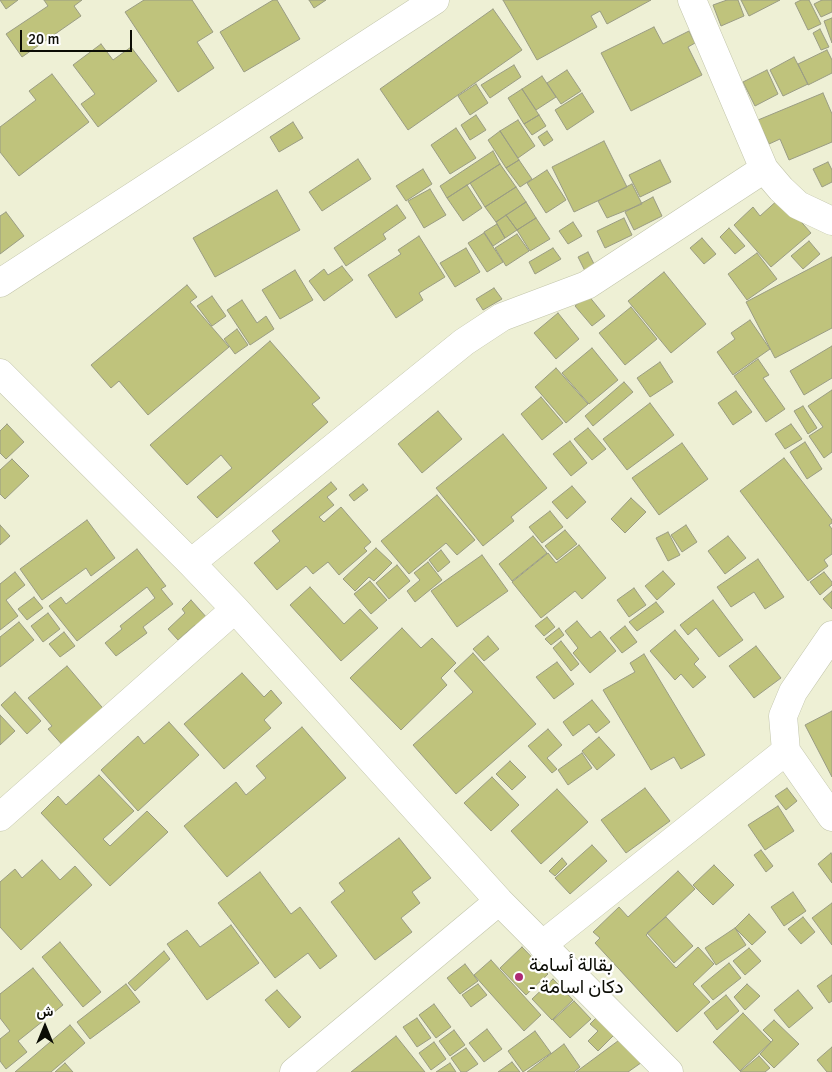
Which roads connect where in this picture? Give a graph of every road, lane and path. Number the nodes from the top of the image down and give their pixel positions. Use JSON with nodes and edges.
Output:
{"nodes":[{"id":1,"x":435,"y":0,"type":"edge"},
{"id":2,"x":692,"y":0,"type":"edge"},
{"id":3,"x":764,"y":169,"type":"junction"},
{"id":4,"x":832,"y":221,"type":"edge"},
{"id":5,"x":0,"y":283,"type":"edge"},
{"id":6,"x":0,"y":372,"type":"edge"},
{"id":7,"x":191,"y":563,"type":"junction"},
{"id":8,"x":235,"y":609,"type":"junction"},
{"id":9,"x":832,"y":635,"type":"edge"},
{"id":10,"x":786,"y":751,"type":"junction"},
{"id":11,"x":0,"y":816,"type":"edge"},
{"id":12,"x":832,"y":817,"type":"edge"},
{"id":13,"x":499,"y":901,"type":"junction"},
{"id":14,"x":542,"y":945,"type":"junction"},
{"id":15,"x":294,"y":1072,"type":"edge"},
{"id":16,"x":668,"y":1072,"type":"edge"}],
"edges":[{"from":1,"to":5,"type":"street"},
{"from":2,"to":3,"type":"street"},
{"from":3,"to":4,"type":"street"},
{"from":3,"to":7,"type":"street"},
{"from":6,"to":7,"type":"street"},
{"from":7,"to":8,"type":"street"},
{"from":8,"to":11,"type":"street"},
{"from":8,"to":13,"type":"street"},
{"from":9,"to":10,"type":"street"},
{"from":10,"to":12,"type":"street"},
{"from":10,"to":14,"type":"street"},
{"from":13,"to":14,"type":"street"},
{"from":13,"to":15,"type":"street"},
{"from":14,"to":16,"type":"street"}]}
